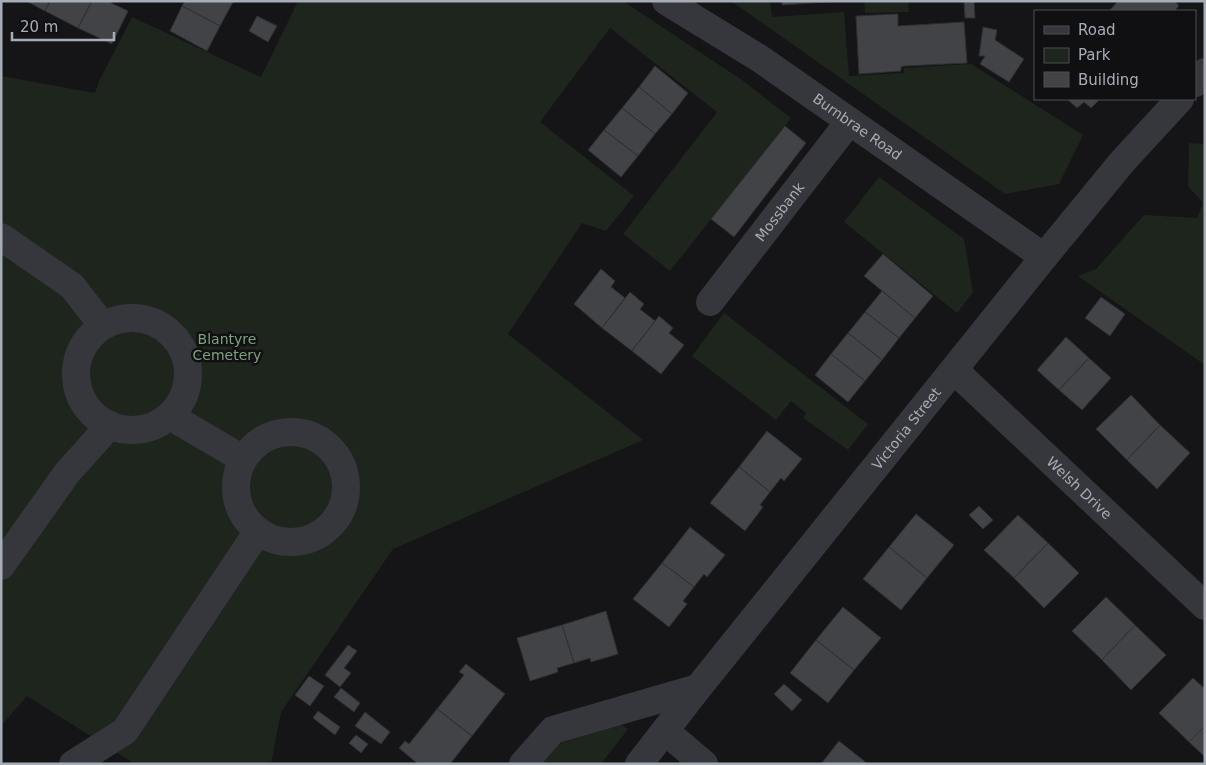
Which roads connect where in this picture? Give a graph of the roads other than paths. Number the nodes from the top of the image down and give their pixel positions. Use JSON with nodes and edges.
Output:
{"nodes":[{"id":1,"x":666,"y":1,"type":"edge"},
{"id":2,"x":1205,"y":72,"type":"edge"},
{"id":3,"x":1196,"y":82,"type":"edge"},
{"id":4,"x":1179,"y":100,"type":"edge"},
{"id":5,"x":849,"y":122,"type":"junction"},
{"id":6,"x":1,"y":238,"type":"edge"},
{"id":7,"x":1044,"y":257,"type":"junction"},
{"id":8,"x":710,"y":302,"type":"dead end"},
{"id":9,"x":103,"y":326,"type":"junction"},
{"id":10,"x":954,"y":370,"type":"junction"},
{"id":11,"x":172,"y":414,"type":"junction"},
{"id":12,"x":110,"y":425,"type":"junction"},
{"id":13,"x":243,"y":459,"type":"junction"},
{"id":14,"x":258,"y":531,"type":"junction"},
{"id":15,"x":1,"y":566,"type":"edge"},
{"id":16,"x":1205,"y":606,"type":"edge"},
{"id":17,"x":698,"y":688,"type":"junction"},
{"id":18,"x":665,"y":731,"type":"junction"},
{"id":19,"x":74,"y":764,"type":"edge"},
{"id":20,"x":523,"y":764,"type":"edge"},
{"id":21,"x":640,"y":764,"type":"edge"},
{"id":22,"x":704,"y":764,"type":"edge"}],
"edges":[{"from":1,"to":5,"type":"street","name":"Burnbrae Road"},
{"from":2,"to":3,"type":"street"},
{"from":4,"to":7,"type":"street","name":"Victoria Street"},
{"from":5,"to":7,"type":"street","name":"Burnbrae Road"},
{"from":5,"to":8,"type":"street","name":"Mossbank"},
{"from":6,"to":9,"type":"street"},
{"from":7,"to":10,"type":"street","name":"Victoria Street"},
{"from":9,"to":11,"type":"street"},
{"from":9,"to":12,"type":"street"},
{"from":10,"to":16,"type":"street","name":"Welsh Drive"},
{"from":10,"to":17,"type":"street","name":"Victoria Street"},
{"from":11,"to":12,"type":"street"},
{"from":11,"to":13,"type":"street"},
{"from":12,"to":15,"type":"street"},
{"from":13,"to":14,"type":"street"},
{"from":13,"to":14,"type":"street"},
{"from":14,"to":19,"type":"street"},
{"from":17,"to":18,"type":"street","name":"Victoria Street"},
{"from":17,"to":20,"type":"street"},
{"from":18,"to":21,"type":"street","name":"Victoria Street"},
{"from":18,"to":22,"type":"street"}]}
